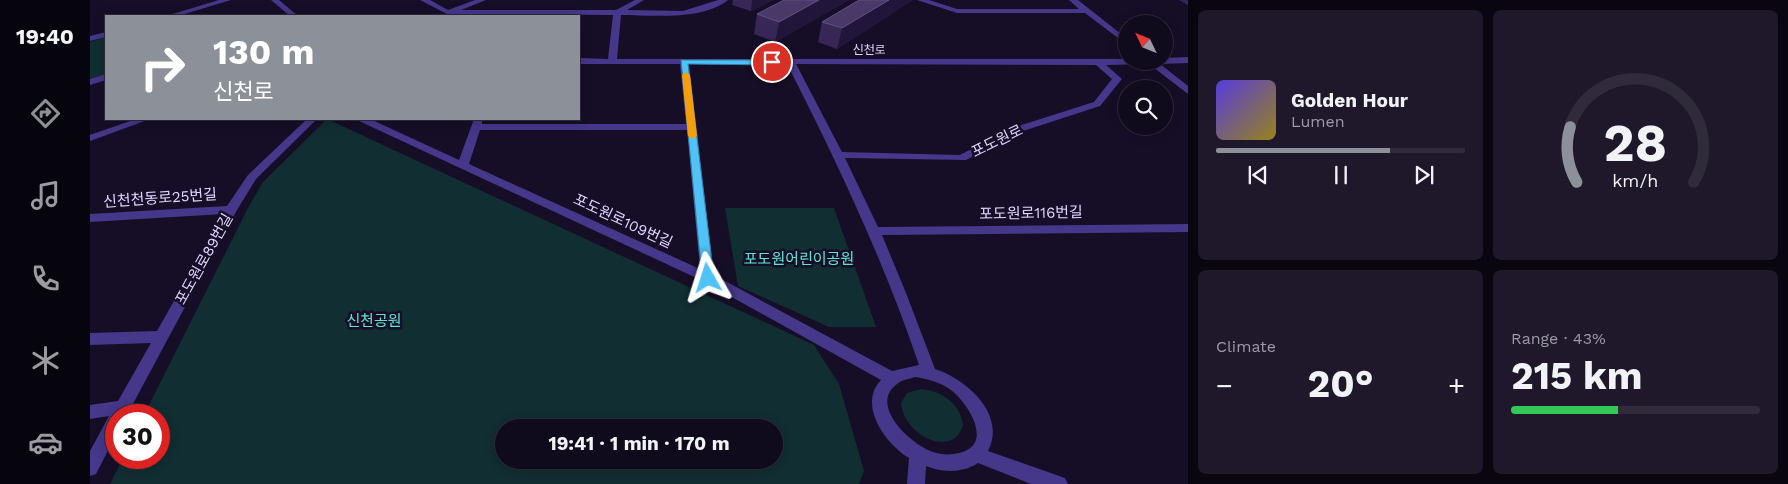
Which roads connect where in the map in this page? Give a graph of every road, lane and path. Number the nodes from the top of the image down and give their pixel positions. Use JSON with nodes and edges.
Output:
{"nodes":[{"id":1,"x":227,"y":0,"type":"edge"},
{"id":2,"x":275,"y":0,"type":"edge"},
{"id":3,"x":424,"y":0,"type":"edge"},
{"id":4,"x":482,"y":0,"type":"edge"},
{"id":5,"x":640,"y":0,"type":"edge"},
{"id":6,"x":724,"y":0,"type":"edge"},
{"id":7,"x":921,"y":0,"type":"edge"},
{"id":8,"x":1073,"y":0,"type":"edge"},
{"id":9,"x":1086,"y":11,"type":"junction"},
{"id":10,"x":447,"y":12,"type":"junction"},
{"id":11,"x":617,"y":13,"type":"junction"},
{"id":12,"x":174,"y":15,"type":"edge"},
{"id":13,"x":293,"y":15,"type":"edge"},
{"id":14,"x":439,"y":15,"type":"edge"},
{"id":15,"x":105,"y":34,"type":"edge"},
{"id":16,"x":1118,"y":36,"type":"edge"},
{"id":17,"x":90,"y":39,"type":"edge"},
{"id":18,"x":1188,"y":60,"type":"edge"},
{"id":19,"x":580,"y":61,"type":"edge"},
{"id":20,"x":612,"y":61,"type":"junction"},
{"id":21,"x":1173,"y":61,"type":"edge"},
{"id":22,"x":684,"y":62,"type":"junction"},
{"id":23,"x":790,"y":62,"type":"junction"},
{"id":24,"x":1118,"y":62,"type":"edge"},
{"id":25,"x":1098,"y":63,"type":"junction"},
{"id":26,"x":1163,"y":70,"type":"edge"},
{"id":27,"x":105,"y":77,"type":"edge"},
{"id":28,"x":90,"y":82,"type":"edge"},
{"id":29,"x":1188,"y":91,"type":"edge"},
{"id":30,"x":142,"y":120,"type":"edge"},
{"id":31,"x":311,"y":120,"type":"edge"},
{"id":32,"x":364,"y":120,"type":"edge"},
{"id":33,"x":477,"y":123,"type":"edge"},
{"id":34,"x":691,"y":127,"type":"junction"},
{"id":35,"x":90,"y":138,"type":"edge"},
{"id":36,"x":838,"y":155,"type":"junction"},
{"id":37,"x":463,"y":165,"type":"junction"},
{"id":38,"x":231,"y":210,"type":"junction"},
{"id":39,"x":90,"y":218,"type":"edge"},
{"id":40,"x":1188,"y":228,"type":"edge"},
{"id":41,"x":875,"y":231,"type":"junction"},
{"id":42,"x":708,"y":278,"type":"junction"},
{"id":43,"x":162,"y":337,"type":"junction"},
{"id":44,"x":90,"y":339,"type":"edge"},
{"id":45,"x":928,"y":373,"type":"junction"},
{"id":46,"x":891,"y":378,"type":"junction"},
{"id":47,"x":125,"y":404,"type":"edge"},
{"id":48,"x":90,"y":412,"type":"edge"},
{"id":49,"x":105,"y":413,"type":"edge"},
{"id":50,"x":105,"y":440,"type":"edge"},
{"id":51,"x":976,"y":454,"type":"junction"},
{"id":52,"x":918,"y":455,"type":"junction"},
{"id":53,"x":90,"y":468,"type":"edge"},
{"id":54,"x":916,"y":484,"type":"edge"},
{"id":55,"x":1059,"y":484,"type":"edge"}],
"edges":[{"from":1,"to":12,"type":"street"},
{"from":2,"to":13,"type":"street"},
{"from":3,"to":10,"type":"street"},
{"from":4,"to":10,"type":"street"},
{"from":5,"to":11,"type":"street"},
{"from":6,"to":11,"type":"street"},
{"from":7,"to":9,"type":"street"},
{"from":8,"to":9,"type":"street"},
{"from":9,"to":16,"type":"street"},
{"from":10,"to":11,"type":"street"},
{"from":10,"to":14,"type":"street"},
{"from":11,"to":20,"type":"street"},
{"from":15,"to":17,"type":"street"},
{"from":18,"to":21,"type":"street"},
{"from":19,"to":20,"type":"street","name":"신천로"},
{"from":20,"to":22,"type":"street","name":"신천로"},
{"from":22,"to":23,"type":"street","name":"신천로"},
{"from":22,"to":34,"type":"street"},
{"from":23,"to":25,"type":"street","name":"신천로"},
{"from":23,"to":36,"type":"street"},
{"from":24,"to":25,"type":"street","name":"신천로"},
{"from":25,"to":36,"type":"street","name":"포도원로"},
{"from":26,"to":29,"type":"street"},
{"from":27,"to":28,"type":"street"},
{"from":30,"to":35,"type":"street"},
{"from":31,"to":38,"type":"street","name":"포도원로89번길"},
{"from":32,"to":37,"type":"street","name":"포도원로109번길"},
{"from":33,"to":34,"type":"street"},
{"from":33,"to":37,"type":"street"},
{"from":34,"to":42,"type":"street"},
{"from":36,"to":41,"type":"street"},
{"from":37,"to":42,"type":"street","name":"포도원로109번길"},
{"from":38,"to":39,"type":"street","name":"신천천동로25번길"},
{"from":38,"to":43,"type":"street","name":"포도원로89번길"},
{"from":40,"to":41,"type":"street","name":"포도원로116번길"},
{"from":41,"to":45,"type":"street"},
{"from":42,"to":46,"type":"street","name":"포도원로109번길"},
{"from":43,"to":44,"type":"street"},
{"from":43,"to":47,"type":"street","name":"포도원로89번길"},
{"from":45,"to":46,"type":"street"},
{"from":45,"to":51,"type":"street"},
{"from":46,"to":52,"type":"street"},
{"from":48,"to":49,"type":"street"},
{"from":50,"to":53,"type":"street","name":"포도원로89번길"},
{"from":51,"to":52,"type":"street"},
{"from":51,"to":55,"type":"street"},
{"from":52,"to":54,"type":"street"}]}
